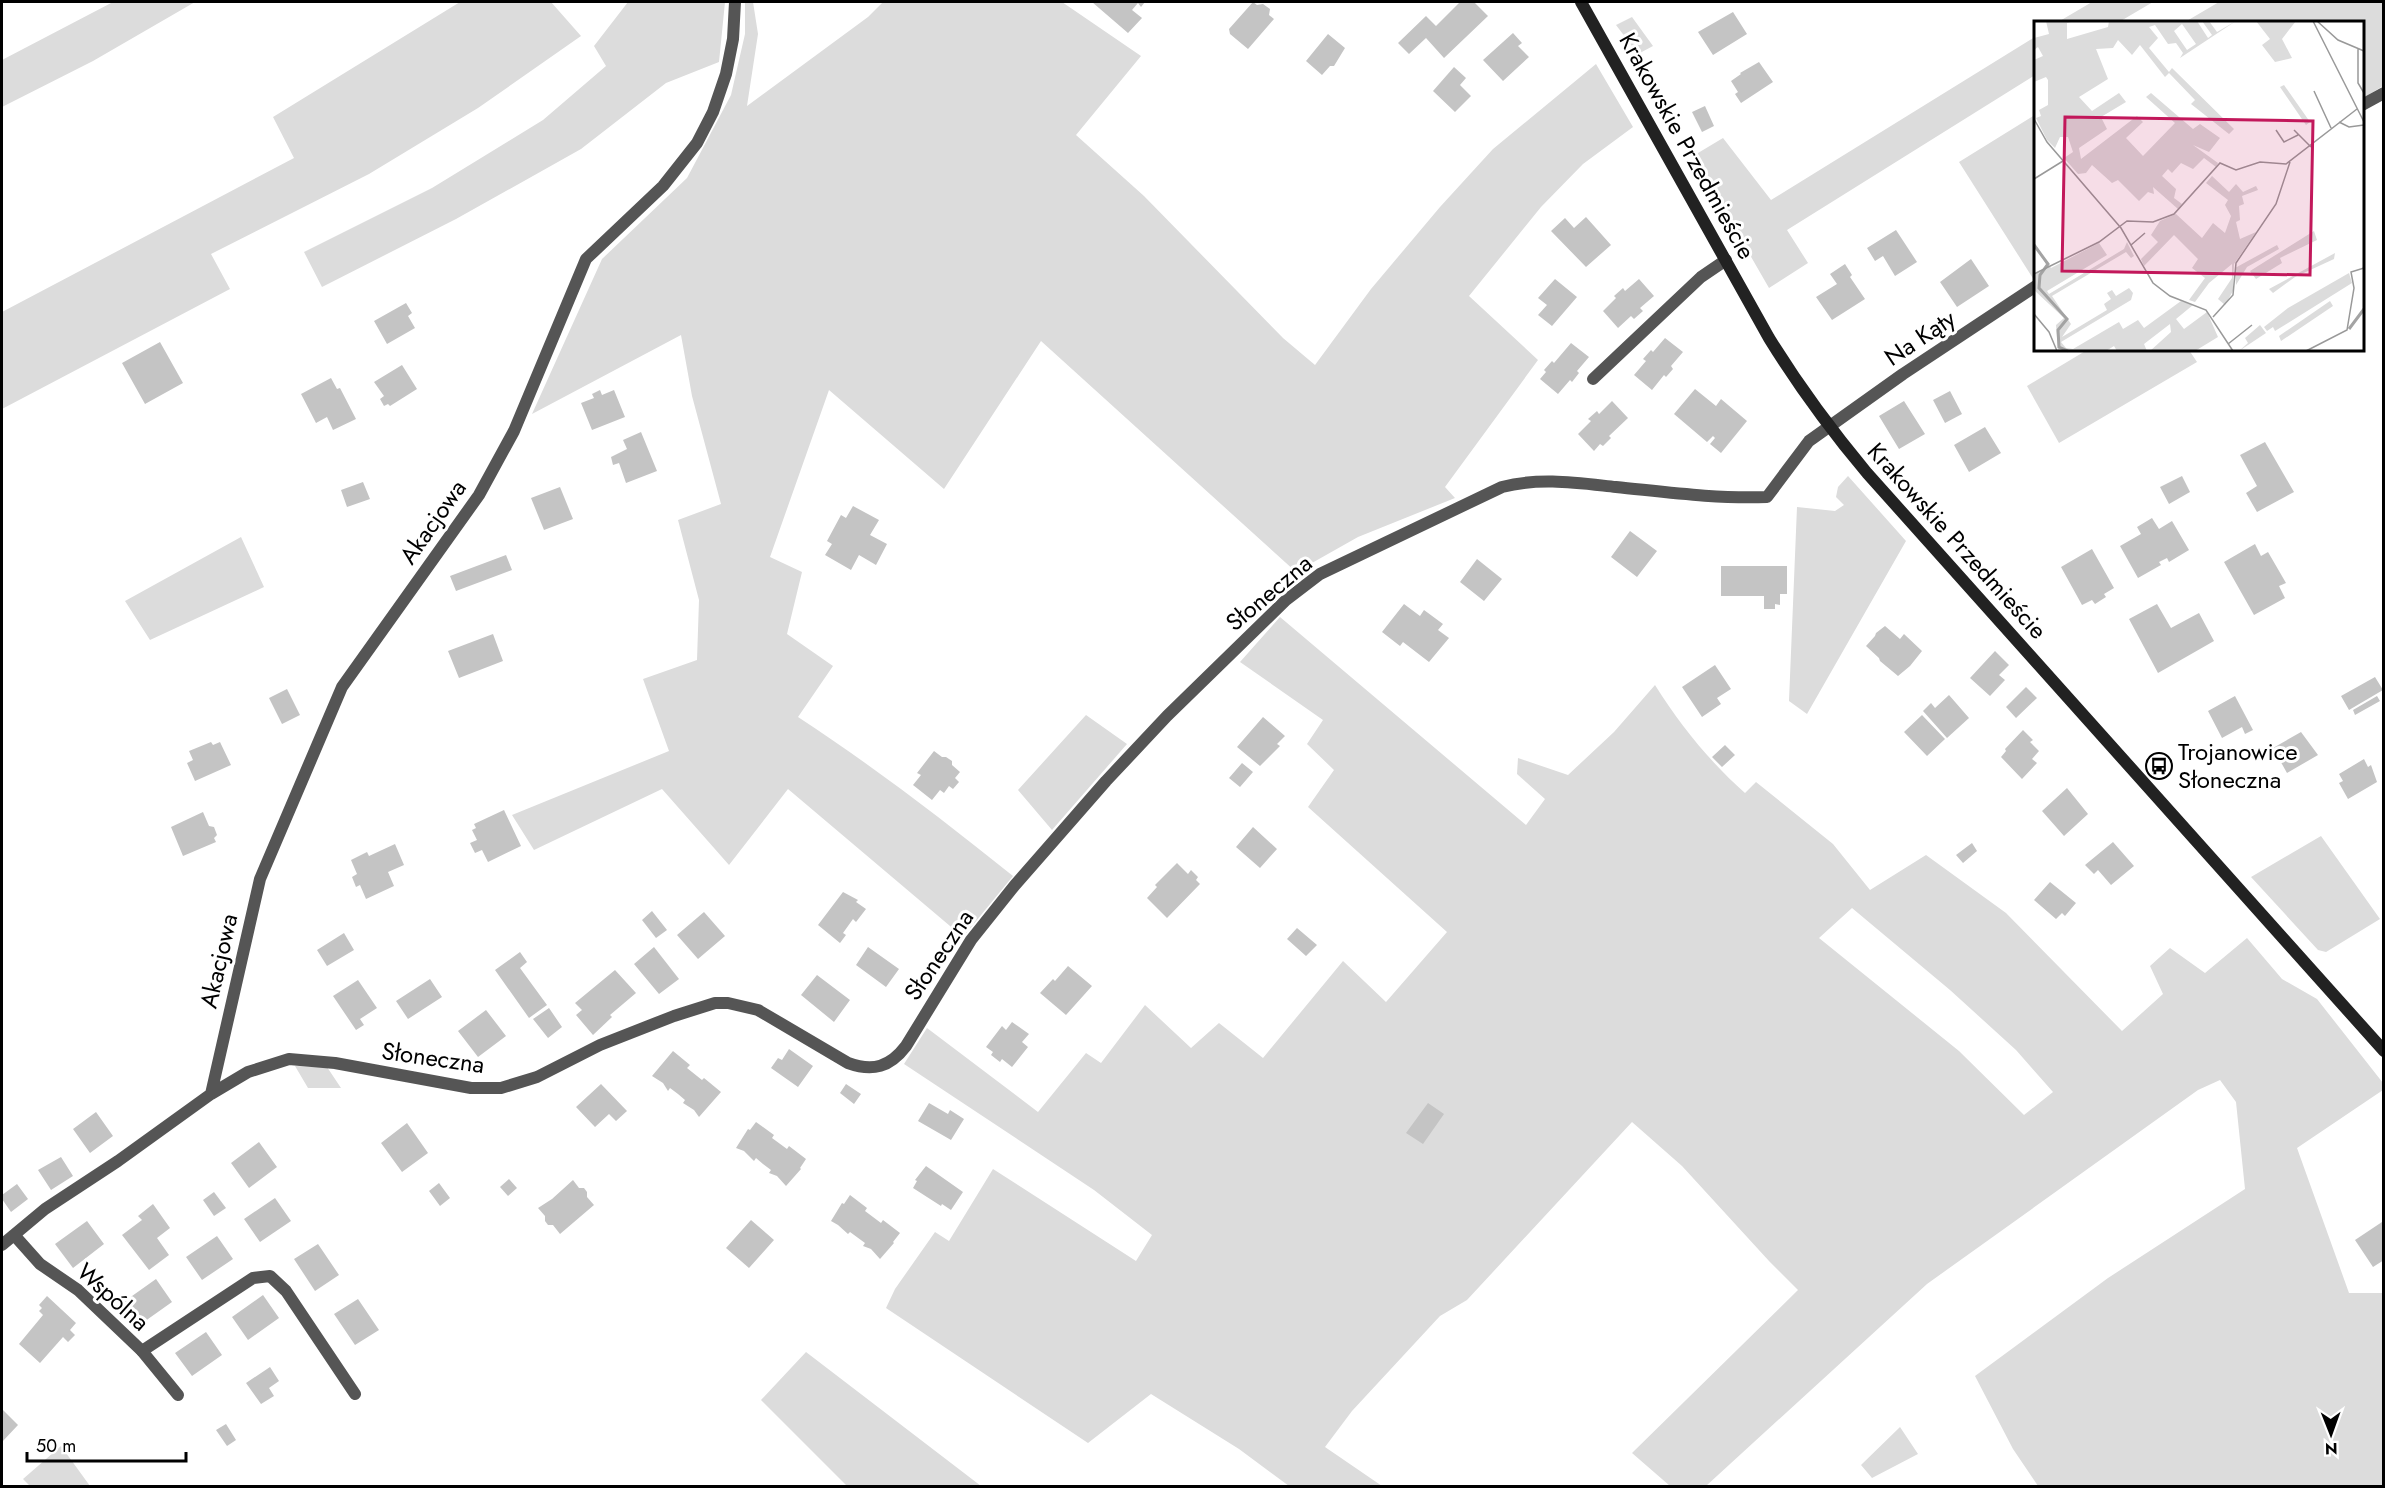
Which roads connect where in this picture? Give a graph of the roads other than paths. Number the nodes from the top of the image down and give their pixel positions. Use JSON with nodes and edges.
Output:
{"nodes":[{"id":1,"x":735,"y":2,"type":"edge"},
{"id":2,"x":1581,"y":2,"type":"edge"},
{"id":3,"x":2384,"y":93,"type":"edge"},
{"id":4,"x":2364,"y":104,"type":"edge"},
{"id":5,"x":1726,"y":261,"type":"junction"},
{"id":6,"x":2034,"y":287,"type":"edge"},
{"id":7,"x":1593,"y":380,"type":"dead end"},
{"id":8,"x":1829,"y":427,"type":"junction"},
{"id":9,"x":2384,"y":1051,"type":"edge"},
{"id":10,"x":211,"y":1094,"type":"junction"},
{"id":11,"x":15,"y":1236,"type":"junction"},
{"id":12,"x":2,"y":1245,"type":"edge"},
{"id":13,"x":142,"y":1351,"type":"junction"},
{"id":14,"x":355,"y":1394,"type":"dead end"},
{"id":15,"x":178,"y":1395,"type":"dead end"}],
"edges":[{"from":1,"to":10,"type":"street","name":"Akacjowa"},
{"from":2,"to":5,"type":"main road","name":"Krakowskie Przedmieście"},
{"from":3,"to":4,"type":"street"},
{"from":5,"to":7,"type":"street"},
{"from":5,"to":8,"type":"main road","name":"Krakowskie Przedmieście"},
{"from":6,"to":8,"type":"street","name":"Na Kąty"},
{"from":8,"to":9,"type":"main road","name":"Krakowskie Przedmieście"},
{"from":8,"to":10,"type":"street","name":"Słoneczna"},
{"from":10,"to":11,"type":"street","name":"Słoneczna"},
{"from":11,"to":12,"type":"street","name":"Słoneczna"},
{"from":11,"to":13,"type":"street","name":"Wspólna"},
{"from":13,"to":14,"type":"street"},
{"from":13,"to":15,"type":"street","name":"Wspólna"}]}
